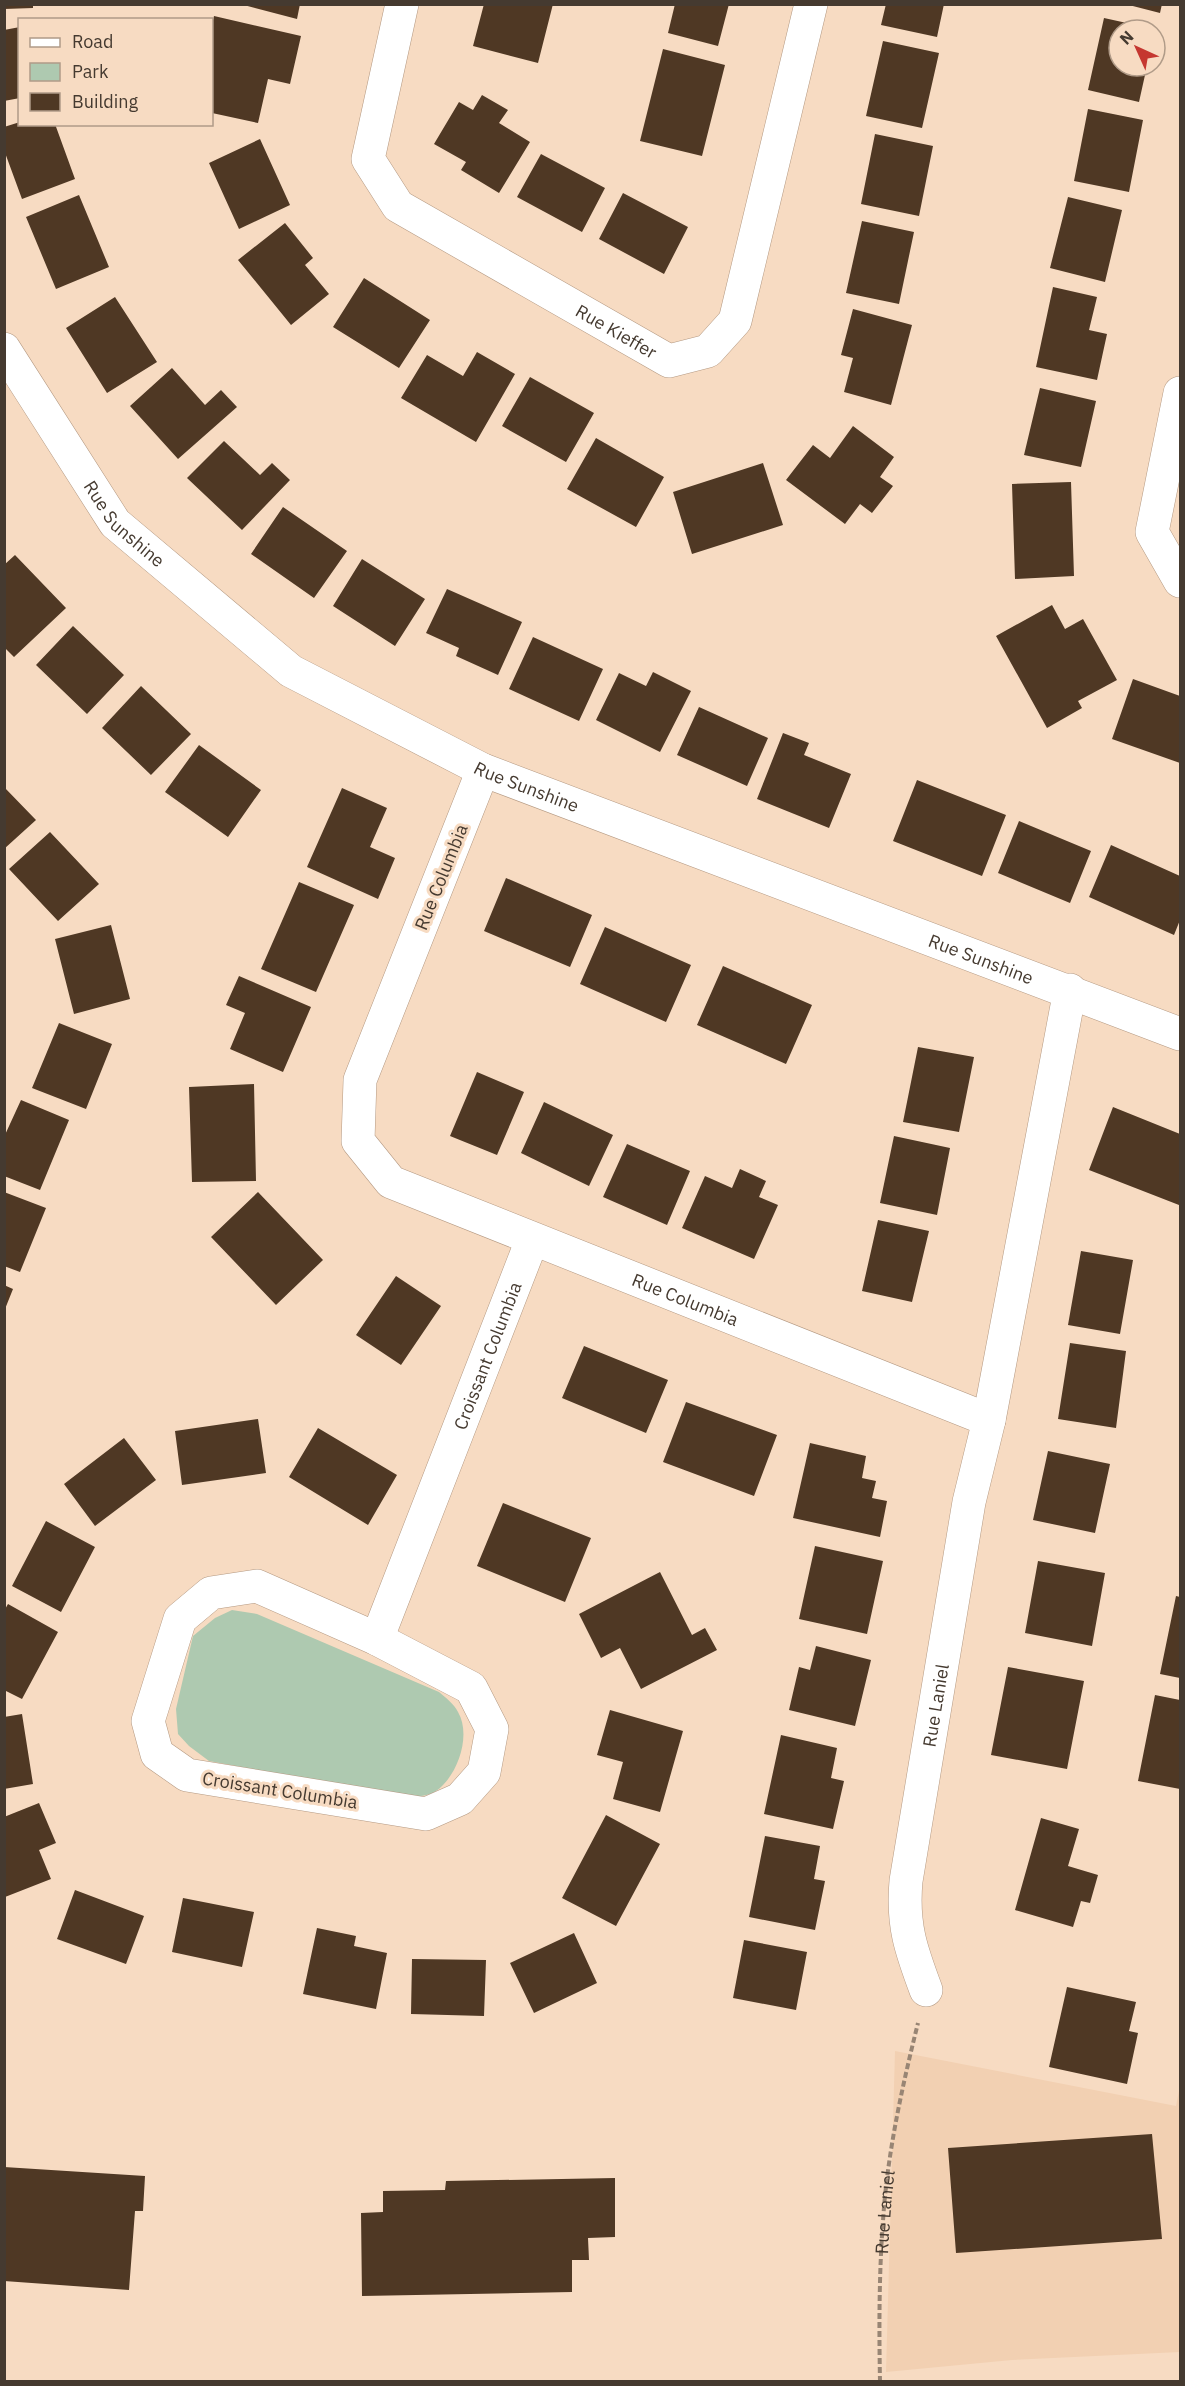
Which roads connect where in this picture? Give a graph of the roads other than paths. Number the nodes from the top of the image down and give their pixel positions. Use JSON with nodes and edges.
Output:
{"nodes":[{"id":1,"x":402,"y":4,"type":"edge"},
{"id":2,"x":811,"y":4,"type":"edge"},
{"id":3,"x":4,"y":349,"type":"edge"},
{"id":4,"x":1180,"y":393,"type":"edge"},
{"id":5,"x":1180,"y":581,"type":"edge"},
{"id":6,"x":483,"y":770,"type":"junction"},
{"id":7,"x":1070,"y":990,"type":"junction"},
{"id":8,"x":1180,"y":1034,"type":"edge"},
{"id":9,"x":532,"y":1240,"type":"junction"},
{"id":10,"x":989,"y":1420,"type":"junction"},
{"id":11,"x":376,"y":1639,"type":"junction"},
{"id":12,"x":927,"y":1990,"type":"dead end"}],
"edges":[{"from":1,"to":2,"type":"street","name":"Rue Kieffer"},
{"from":3,"to":6,"type":"street","name":"Rue Sunshine"},
{"from":4,"to":5,"type":"street"},
{"from":6,"to":7,"type":"street","name":"Rue Sunshine"},
{"from":6,"to":9,"type":"street","name":"Rue Columbia"},
{"from":7,"to":8,"type":"street","name":"Rue Sunshine"},
{"from":7,"to":10,"type":"street"},
{"from":9,"to":10,"type":"street","name":"Rue Columbia"},
{"from":9,"to":11,"type":"street","name":"Croissant Columbia"},
{"from":10,"to":12,"type":"street","name":"Rue Laniel"},
{"from":11,"to":11,"type":"street","name":"Croissant Columbia"}]}
